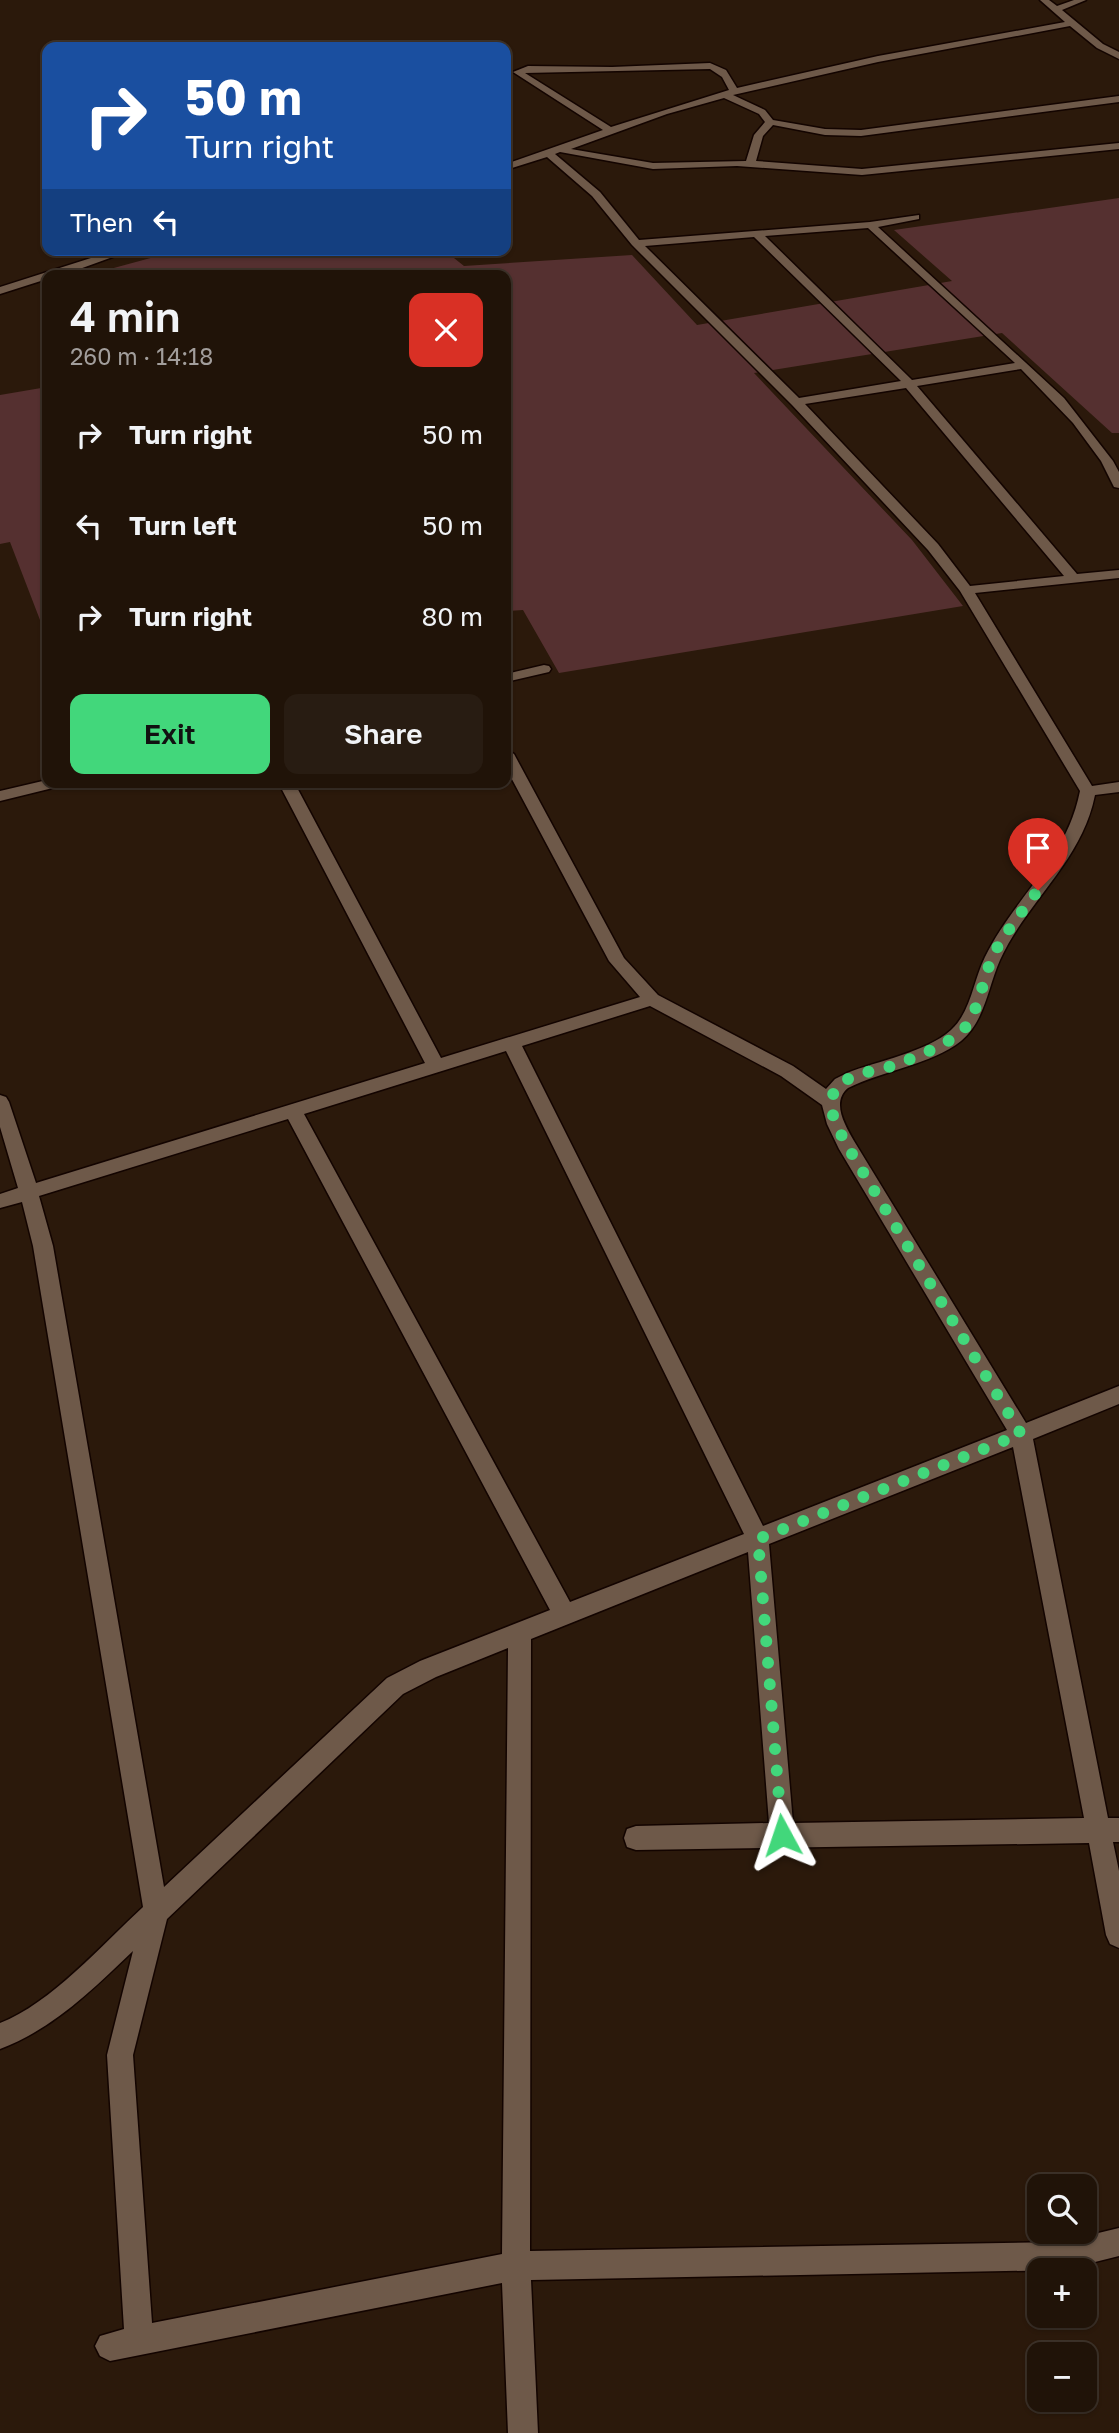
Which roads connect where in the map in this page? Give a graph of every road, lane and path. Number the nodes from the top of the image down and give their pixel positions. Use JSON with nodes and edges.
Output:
{"nodes":[{"id":1,"x":1044,"y":0,"type":"edge"},
{"id":2,"x":1082,"y":0,"type":"edge"},
{"id":3,"x":1057,"y":9,"type":"junction"},
{"id":4,"x":1071,"y":23,"type":"junction"},
{"id":5,"x":1119,"y":57,"type":"edge"},
{"id":6,"x":729,"y":93,"type":"junction"},
{"id":7,"x":1119,"y":99,"type":"edge"},
{"id":8,"x":770,"y":122,"type":"junction"},
{"id":9,"x":611,"y":131,"type":"junction"},
{"id":10,"x":1119,"y":146,"type":"edge"},
{"id":11,"x":555,"y":152,"type":"junction"},
{"id":12,"x":750,"y":164,"type":"junction"},
{"id":13,"x":511,"y":165,"type":"edge"},
{"id":14,"x":915,"y":217,"type":"dead end"},
{"id":15,"x":870,"y":225,"type":"junction"},
{"id":16,"x":757,"y":234,"type":"junction"},
{"id":17,"x":636,"y":243,"type":"junction"},
{"id":18,"x":108,"y":256,"type":"edge"},
{"id":19,"x":65,"y":270,"type":"edge"},
{"id":20,"x":42,"y":277,"type":"edge"},
{"id":21,"x":0,"y":291,"type":"edge"},
{"id":22,"x":1023,"y":365,"type":"junction"},
{"id":23,"x":908,"y":382,"type":"junction"},
{"id":24,"x":796,"y":402,"type":"junction"},
{"id":25,"x":1119,"y":484,"type":"edge"},
{"id":26,"x":1119,"y":574,"type":"edge"},
{"id":27,"x":1074,"y":579,"type":"junction"},
{"id":28,"x":966,"y":590,"type":"junction"},
{"id":29,"x":544,"y":669,"type":"dead end"},
{"id":30,"x":511,"y":677,"type":"edge"},
{"id":31,"x":511,"y":763,"type":"edge"},
{"id":32,"x":42,"y":786,"type":"edge"},
{"id":33,"x":1119,"y":787,"type":"edge"},
{"id":34,"x":289,"y":788,"type":"edge"},
{"id":35,"x":1088,"y":791,"type":"junction"},
{"id":36,"x":0,"y":796,"type":"edge"},
{"id":37,"x":652,"y":999,"type":"junction"},
{"id":38,"x":511,"y":1042,"type":"junction"},
{"id":39,"x":436,"y":1066,"type":"junction"},
{"id":40,"x":0,"y":1102,"type":"edge"},
{"id":41,"x":831,"y":1102,"type":"junction"},
{"id":42,"x":293,"y":1110,"type":"junction"},
{"id":43,"x":30,"y":1192,"type":"junction"},
{"id":44,"x":0,"y":1201,"type":"edge"},
{"id":45,"x":1119,"y":1395,"type":"edge"},
{"id":46,"x":1021,"y":1434,"type":"junction"},
{"id":47,"x":758,"y":1539,"type":"junction"},
{"id":48,"x":565,"y":1615,"type":"junction"},
{"id":49,"x":520,"y":1633,"type":"junction"},
{"id":50,"x":1109,"y":1830,"type":"edge"},
{"id":51,"x":782,"y":1835,"type":"junction"},
{"id":52,"x":636,"y":1838,"type":"dead end"},
{"id":53,"x":156,"y":1911,"type":"junction"},
{"id":54,"x":1119,"y":1935,"type":"edge"},
{"id":55,"x":0,"y":2036,"type":"edge"},
{"id":56,"x":1119,"y":2242,"type":"edge"},
{"id":57,"x":516,"y":2266,"type":"junction"},
{"id":58,"x":139,"y":2340,"type":"junction"},
{"id":59,"x":110,"y":2346,"type":"dead end"},
{"id":60,"x":523,"y":2433,"type":"edge"}],
"edges":[{"from":1,"to":3,"type":"street"},
{"from":2,"to":3,"type":"street"},
{"from":3,"to":4,"type":"street"},
{"from":4,"to":5,"type":"street"},
{"from":4,"to":6,"type":"street"},
{"from":6,"to":8,"type":"street"},
{"from":6,"to":9,"type":"street"},
{"from":6,"to":9,"type":"street"},
{"from":7,"to":8,"type":"street"},
{"from":8,"to":12,"type":"street"},
{"from":9,"to":11,"type":"street"},
{"from":10,"to":12,"type":"street"},
{"from":11,"to":12,"type":"street"},
{"from":11,"to":13,"type":"street"},
{"from":11,"to":17,"type":"street"},
{"from":14,"to":15,"type":"street"},
{"from":15,"to":16,"type":"street"},
{"from":15,"to":22,"type":"street"},
{"from":16,"to":17,"type":"street"},
{"from":16,"to":23,"type":"street"},
{"from":17,"to":24,"type":"street"},
{"from":18,"to":19,"type":"street"},
{"from":20,"to":21,"type":"street"},
{"from":22,"to":23,"type":"street"},
{"from":22,"to":25,"type":"street"},
{"from":23,"to":24,"type":"street"},
{"from":23,"to":27,"type":"street"},
{"from":24,"to":28,"type":"street"},
{"from":26,"to":27,"type":"street"},
{"from":27,"to":28,"type":"street"},
{"from":28,"to":35,"type":"street"},
{"from":29,"to":30,"type":"street"},
{"from":31,"to":37,"type":"street"},
{"from":32,"to":36,"type":"street"},
{"from":33,"to":35,"type":"street"},
{"from":34,"to":39,"type":"street"},
{"from":35,"to":41,"type":"street"},
{"from":37,"to":38,"type":"street"},
{"from":37,"to":41,"type":"street"},
{"from":38,"to":39,"type":"street"},
{"from":38,"to":47,"type":"street"},
{"from":39,"to":42,"type":"street"},
{"from":40,"to":43,"type":"street"},
{"from":41,"to":46,"type":"street"},
{"from":42,"to":43,"type":"street"},
{"from":42,"to":48,"type":"street"},
{"from":43,"to":44,"type":"street"},
{"from":43,"to":53,"type":"street"},
{"from":45,"to":46,"type":"street"},
{"from":46,"to":47,"type":"street"},
{"from":46,"to":50,"type":"street"},
{"from":47,"to":48,"type":"street"},
{"from":47,"to":51,"type":"street"},
{"from":48,"to":49,"type":"street"},
{"from":49,"to":53,"type":"street"},
{"from":49,"to":57,"type":"street"},
{"from":50,"to":51,"type":"street"},
{"from":50,"to":54,"type":"street"},
{"from":51,"to":52,"type":"street"},
{"from":53,"to":55,"type":"street"},
{"from":53,"to":58,"type":"street"},
{"from":56,"to":57,"type":"street"},
{"from":57,"to":58,"type":"street"},
{"from":57,"to":60,"type":"street"},
{"from":58,"to":59,"type":"street"}]}
